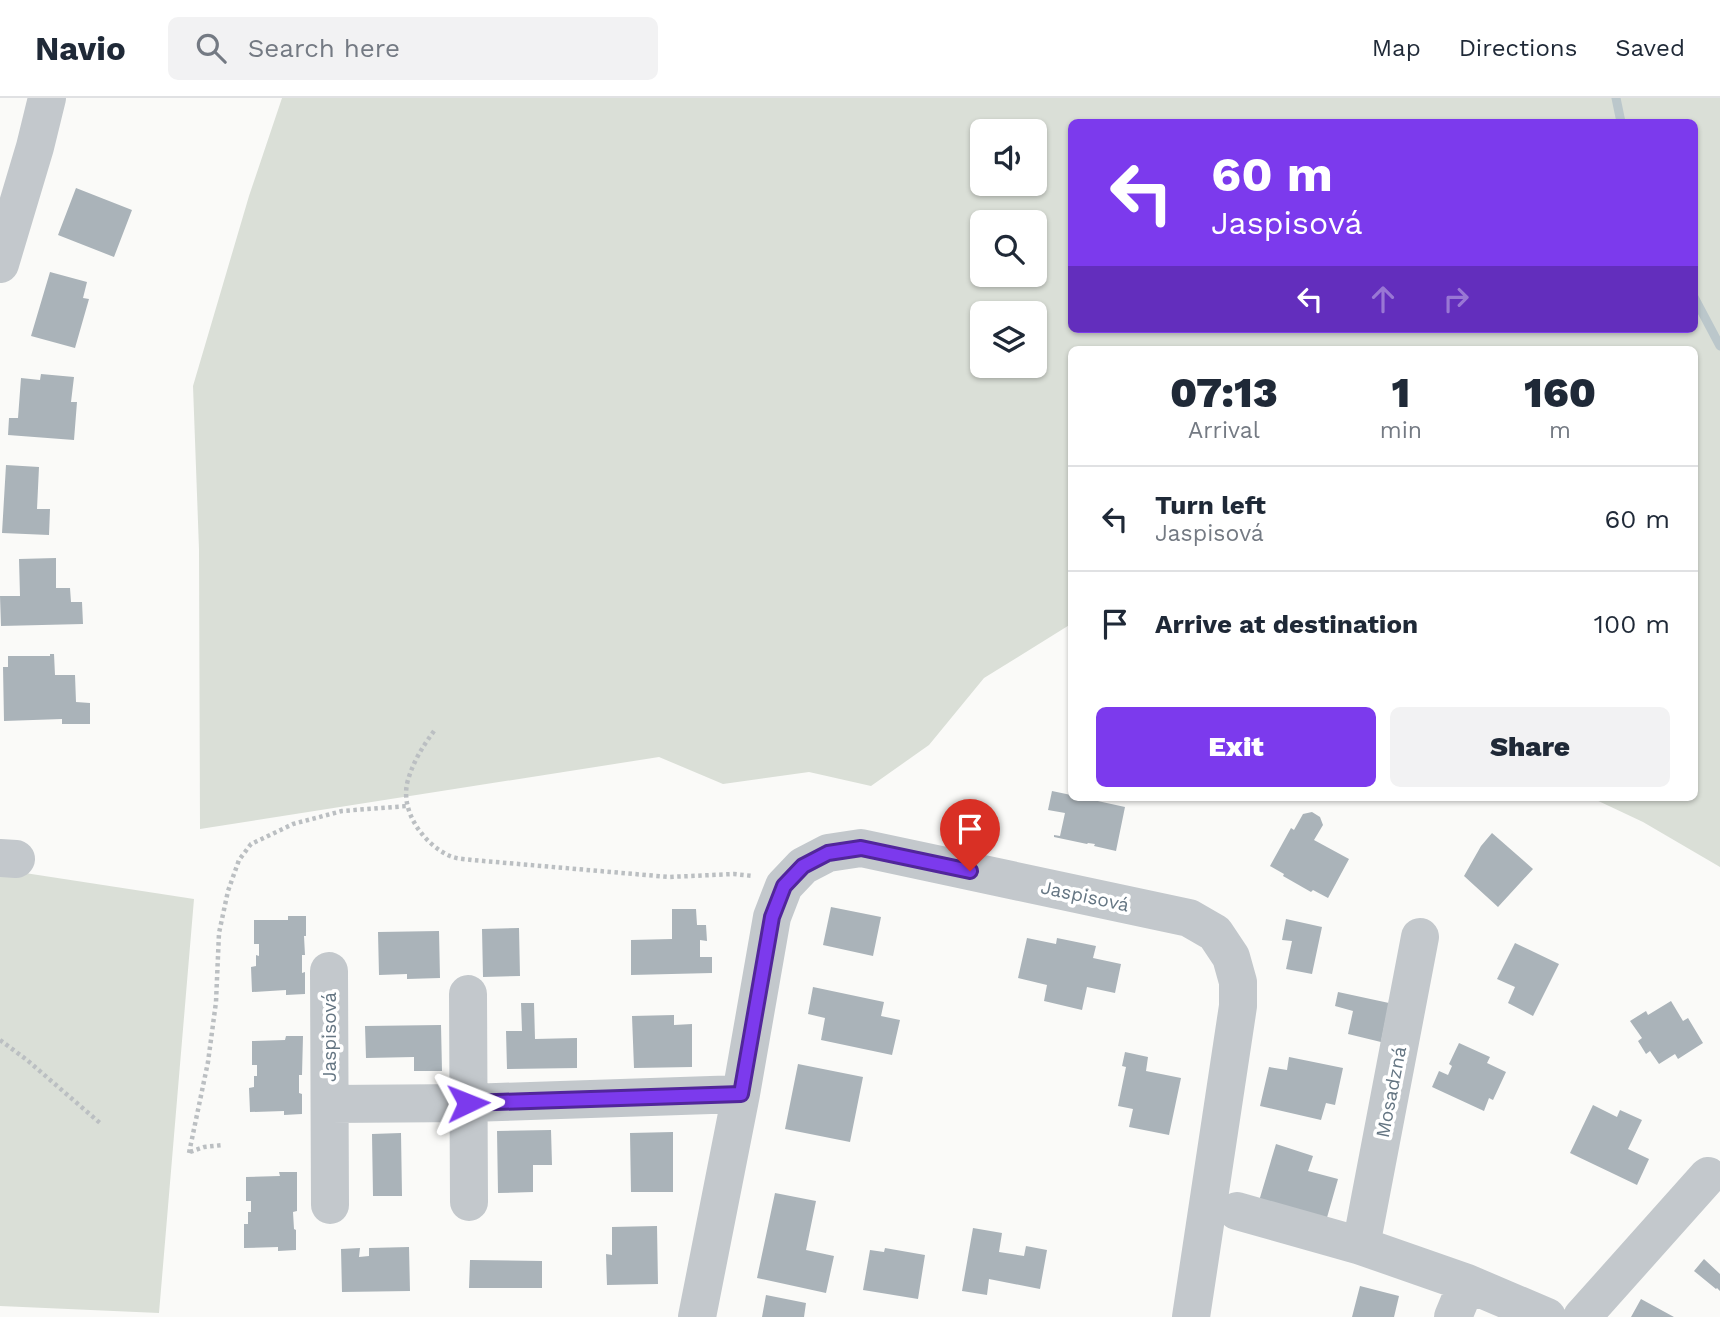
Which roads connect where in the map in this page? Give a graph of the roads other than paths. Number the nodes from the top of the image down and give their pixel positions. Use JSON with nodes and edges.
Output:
{"nodes":[{"id":1,"x":47,"y":98,"type":"edge"},
{"id":2,"x":0,"y":264,"type":"edge"},
{"id":3,"x":1420,"y":937,"type":"dead end"},
{"id":4,"x":329,"y":971,"type":"dead end"},
{"id":5,"x":468,"y":994,"type":"dead end"},
{"id":6,"x":741,"y":1094,"type":"junction"},
{"id":7,"x":468,"y":1103,"type":"junction"},
{"id":8,"x":330,"y":1104,"type":"junction"},
{"id":9,"x":1708,"y":1176,"type":"dead end"},
{"id":10,"x":469,"y":1202,"type":"dead end"},
{"id":11,"x":330,"y":1205,"type":"dead end"},
{"id":12,"x":1237,"y":1211,"type":"dead end"},
{"id":13,"x":1361,"y":1246,"type":"junction"},
{"id":14,"x":1460,"y":1300,"type":"edge"},
{"id":15,"x":697,"y":1317,"type":"edge"},
{"id":16,"x":1191,"y":1317,"type":"edge"},
{"id":17,"x":1547,"y":1317,"type":"edge"},
{"id":18,"x":1582,"y":1317,"type":"edge"}],
"edges":[{"from":1,"to":2,"type":"street"},
{"from":3,"to":13,"type":"street","name":"Mosadzná"},
{"from":4,"to":8,"type":"street","name":"Jaspisová"},
{"from":5,"to":7,"type":"street"},
{"from":6,"to":7,"type":"street","name":"Jaspisová"},
{"from":6,"to":15,"type":"street","name":"Jaspisová"},
{"from":6,"to":16,"type":"street","name":"Jaspisová"},
{"from":7,"to":8,"type":"street","name":"Jaspisová"},
{"from":7,"to":10,"type":"street"},
{"from":8,"to":11,"type":"street","name":"Jaspisová"},
{"from":9,"to":18,"type":"street"},
{"from":12,"to":13,"type":"street"},
{"from":13,"to":14,"type":"street"},
{"from":14,"to":17,"type":"street"}]}
